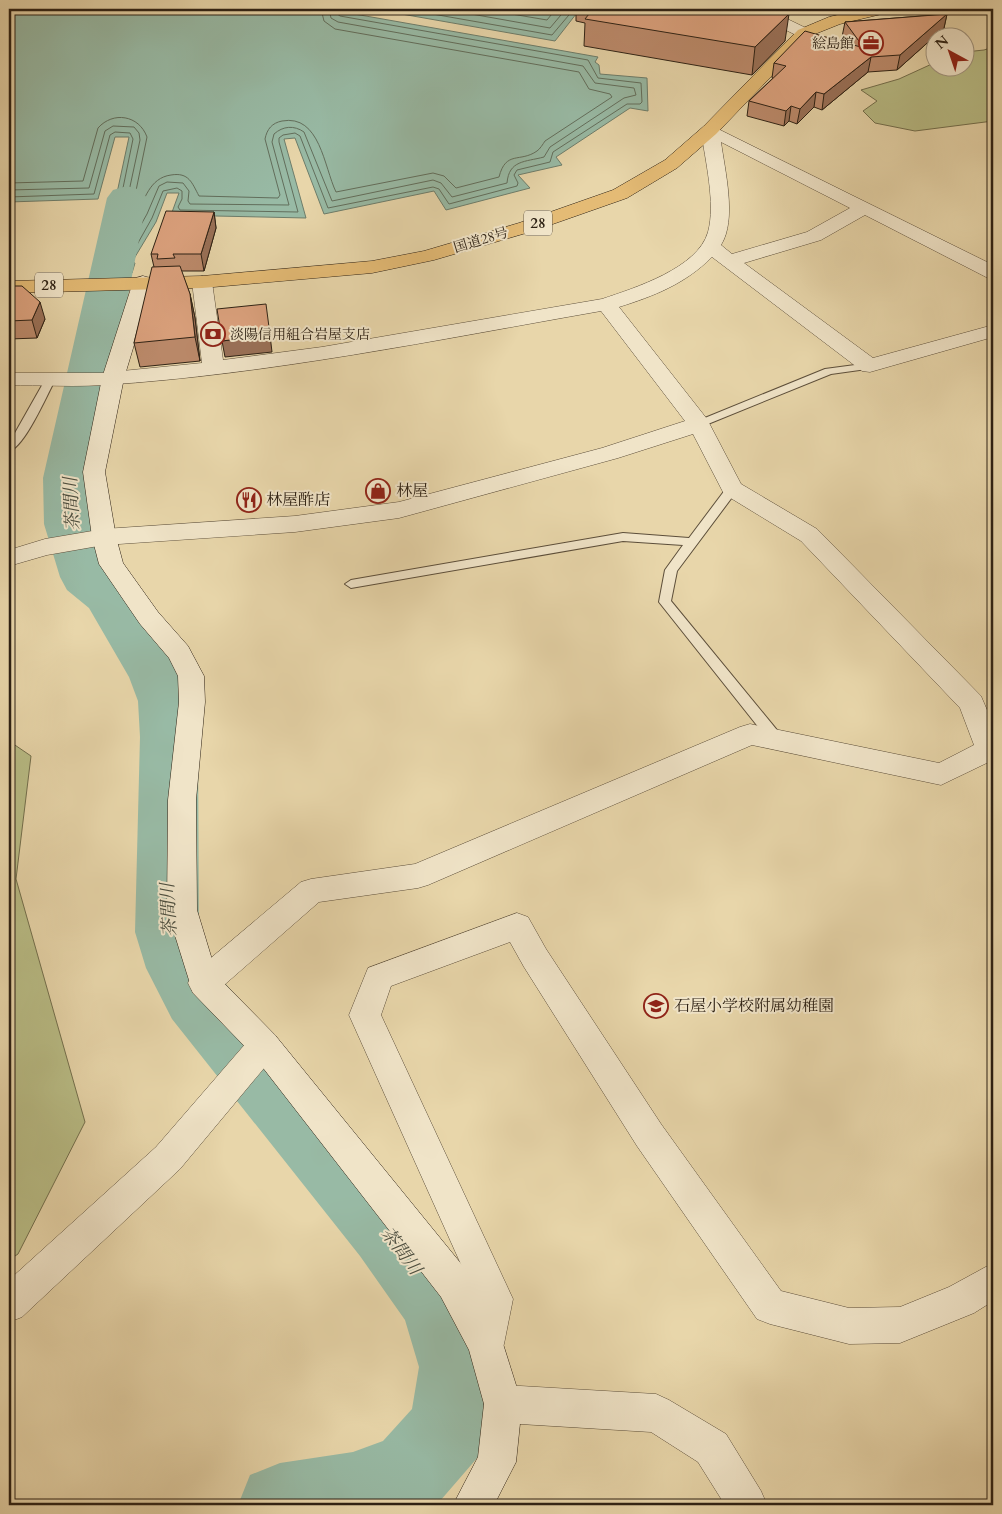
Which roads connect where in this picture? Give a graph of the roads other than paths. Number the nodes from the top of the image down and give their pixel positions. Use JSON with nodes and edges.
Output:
{"nodes":[{"id":1,"x":778,"y":9,"type":"edge"},
{"id":2,"x":884,"y":9,"type":"edge"},
{"id":3,"x":754,"y":11,"type":"edge"},
{"id":4,"x":820,"y":25,"type":"junction"},
{"id":5,"x":804,"y":33,"type":"junction"},
{"id":6,"x":710,"y":130,"type":"junction"},
{"id":7,"x":864,"y":208,"type":"junction"},
{"id":8,"x":709,"y":246,"type":"junction"},
{"id":9,"x":730,"y":261,"type":"junction"},
{"id":10,"x":993,"y":273,"type":"edge"},
{"id":11,"x":202,"y":282,"type":"junction"},
{"id":12,"x":136,"y":283,"type":"junction"},
{"id":13,"x":9,"y":287,"type":"edge"},
{"id":14,"x":606,"y":304,"type":"junction"},
{"id":15,"x":993,"y":331,"type":"edge"},
{"id":16,"x":870,"y":366,"type":"junction"},
{"id":17,"x":213,"y":368,"type":"junction"},
{"id":18,"x":9,"y":379,"type":"edge"},
{"id":19,"x":108,"y":379,"type":"junction"},
{"id":20,"x":59,"y":380,"type":"junction"},
{"id":21,"x":699,"y":424,"type":"junction"},
{"id":22,"x":9,"y":448,"type":"edge"},
{"id":23,"x":732,"y":489,"type":"junction"},
{"id":24,"x":96,"y":538,"type":"junction"},
{"id":25,"x":692,"y":542,"type":"junction"},
{"id":26,"x":9,"y":558,"type":"edge"},
{"id":27,"x":351,"y":584,"type":"dead end"},
{"id":28,"x":983,"y":699,"type":"edge"},
{"id":29,"x":776,"y":739,"type":"junction"},
{"id":30,"x":204,"y":983,"type":"junction"},
{"id":31,"x":264,"y":1045,"type":"junction"},
{"id":32,"x":993,"y":1281,"type":"edge"},
{"id":33,"x":9,"y":1304,"type":"edge"},
{"id":34,"x":486,"y":1344,"type":"junction"},
{"id":35,"x":503,"y":1404,"type":"junction"},
{"id":36,"x":473,"y":1505,"type":"edge"},
{"id":37,"x":747,"y":1505,"type":"edge"}],
"edges":[{"from":1,"to":4,"type":"street"},
{"from":2,"to":4,"type":"highway","name":"国道28号","number":"28"},
{"from":3,"to":5,"type":"street"},
{"from":4,"to":5,"type":"highway","name":"国道28号","number":"28"},
{"from":5,"to":6,"type":"highway","name":"国道28号","number":"28"},
{"from":6,"to":7,"type":"street"},
{"from":6,"to":8,"type":"street"},
{"from":6,"to":11,"type":"highway","name":"国道28号","number":"28"},
{"from":7,"to":9,"type":"street"},
{"from":7,"to":10,"type":"street"},
{"from":8,"to":9,"type":"street"},
{"from":8,"to":14,"type":"street"},
{"from":9,"to":16,"type":"street"},
{"from":11,"to":12,"type":"highway","name":"国道28号","number":"28"},
{"from":11,"to":17,"type":"street"},
{"from":12,"to":13,"type":"highway","name":"国道28号","number":"28"},
{"from":12,"to":19,"type":"street"},
{"from":14,"to":17,"type":"street"},
{"from":14,"to":21,"type":"street"},
{"from":15,"to":16,"type":"street"},
{"from":16,"to":21,"type":"lane"},
{"from":17,"to":19,"type":"street"},
{"from":18,"to":20,"type":"street"},
{"from":19,"to":20,"type":"street"},
{"from":19,"to":24,"type":"street"},
{"from":20,"to":22,"type":"lane"},
{"from":21,"to":23,"type":"street"},
{"from":21,"to":24,"type":"street"},
{"from":23,"to":25,"type":"lane"},
{"from":23,"to":28,"type":"street"},
{"from":24,"to":26,"type":"street"},
{"from":24,"to":30,"type":"street"},
{"from":25,"to":27,"type":"lane"},
{"from":25,"to":29,"type":"lane"},
{"from":28,"to":29,"type":"street"},
{"from":29,"to":30,"type":"street"},
{"from":30,"to":31,"type":"street"},
{"from":31,"to":33,"type":"street"},
{"from":31,"to":34,"type":"street"},
{"from":32,"to":34,"type":"street"},
{"from":34,"to":35,"type":"street"},
{"from":35,"to":36,"type":"street"},
{"from":35,"to":37,"type":"street"}]}
